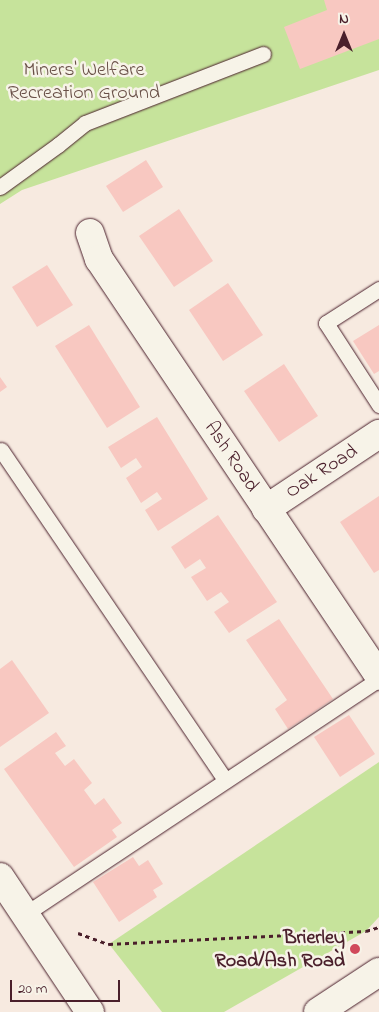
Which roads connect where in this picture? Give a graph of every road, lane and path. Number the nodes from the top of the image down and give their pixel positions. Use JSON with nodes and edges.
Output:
{"nodes":[{"id":1,"x":263,"y":54,"type":"dead end"},
{"id":2,"x":0,"y":187,"type":"edge"},
{"id":3,"x":90,"y":233,"type":"dead end"},
{"id":4,"x":379,"y":289,"type":"edge"},
{"id":5,"x":379,"y":405,"type":"edge"},
{"id":6,"x":379,"y":434,"type":"edge"},
{"id":7,"x":0,"y":450,"type":"edge"},
{"id":8,"x":266,"y":509,"type":"junction"},
{"id":9,"x":379,"y":678,"type":"edge"},
{"id":10,"x":225,"y":780,"type":"junction"},
{"id":11,"x":0,"y":877,"type":"edge"},
{"id":12,"x":25,"y":914,"type":"junction"},
{"id":13,"x":379,"y":927,"type":"edge"},
{"id":14,"x":72,"y":931,"type":"dead end"},
{"id":15,"x":379,"y":972,"type":"edge"},
{"id":16,"x":90,"y":1012,"type":"edge"},
{"id":17,"x":318,"y":1012,"type":"edge"}],
"edges":[{"from":1,"to":2,"type":"lane"},
{"from":3,"to":8,"type":"street","name":"Ash Road"},
{"from":4,"to":5,"type":"lane"},
{"from":6,"to":8,"type":"street","name":"Oak Road"},
{"from":7,"to":10,"type":"lane"},
{"from":8,"to":9,"type":"street","name":"Ash Road"},
{"from":9,"to":10,"type":"lane"},
{"from":10,"to":12,"type":"lane"},
{"from":11,"to":12,"type":"street"},
{"from":12,"to":16,"type":"street"},
{"from":13,"to":14,"type":"path"},
{"from":15,"to":17,"type":"street"}]}
